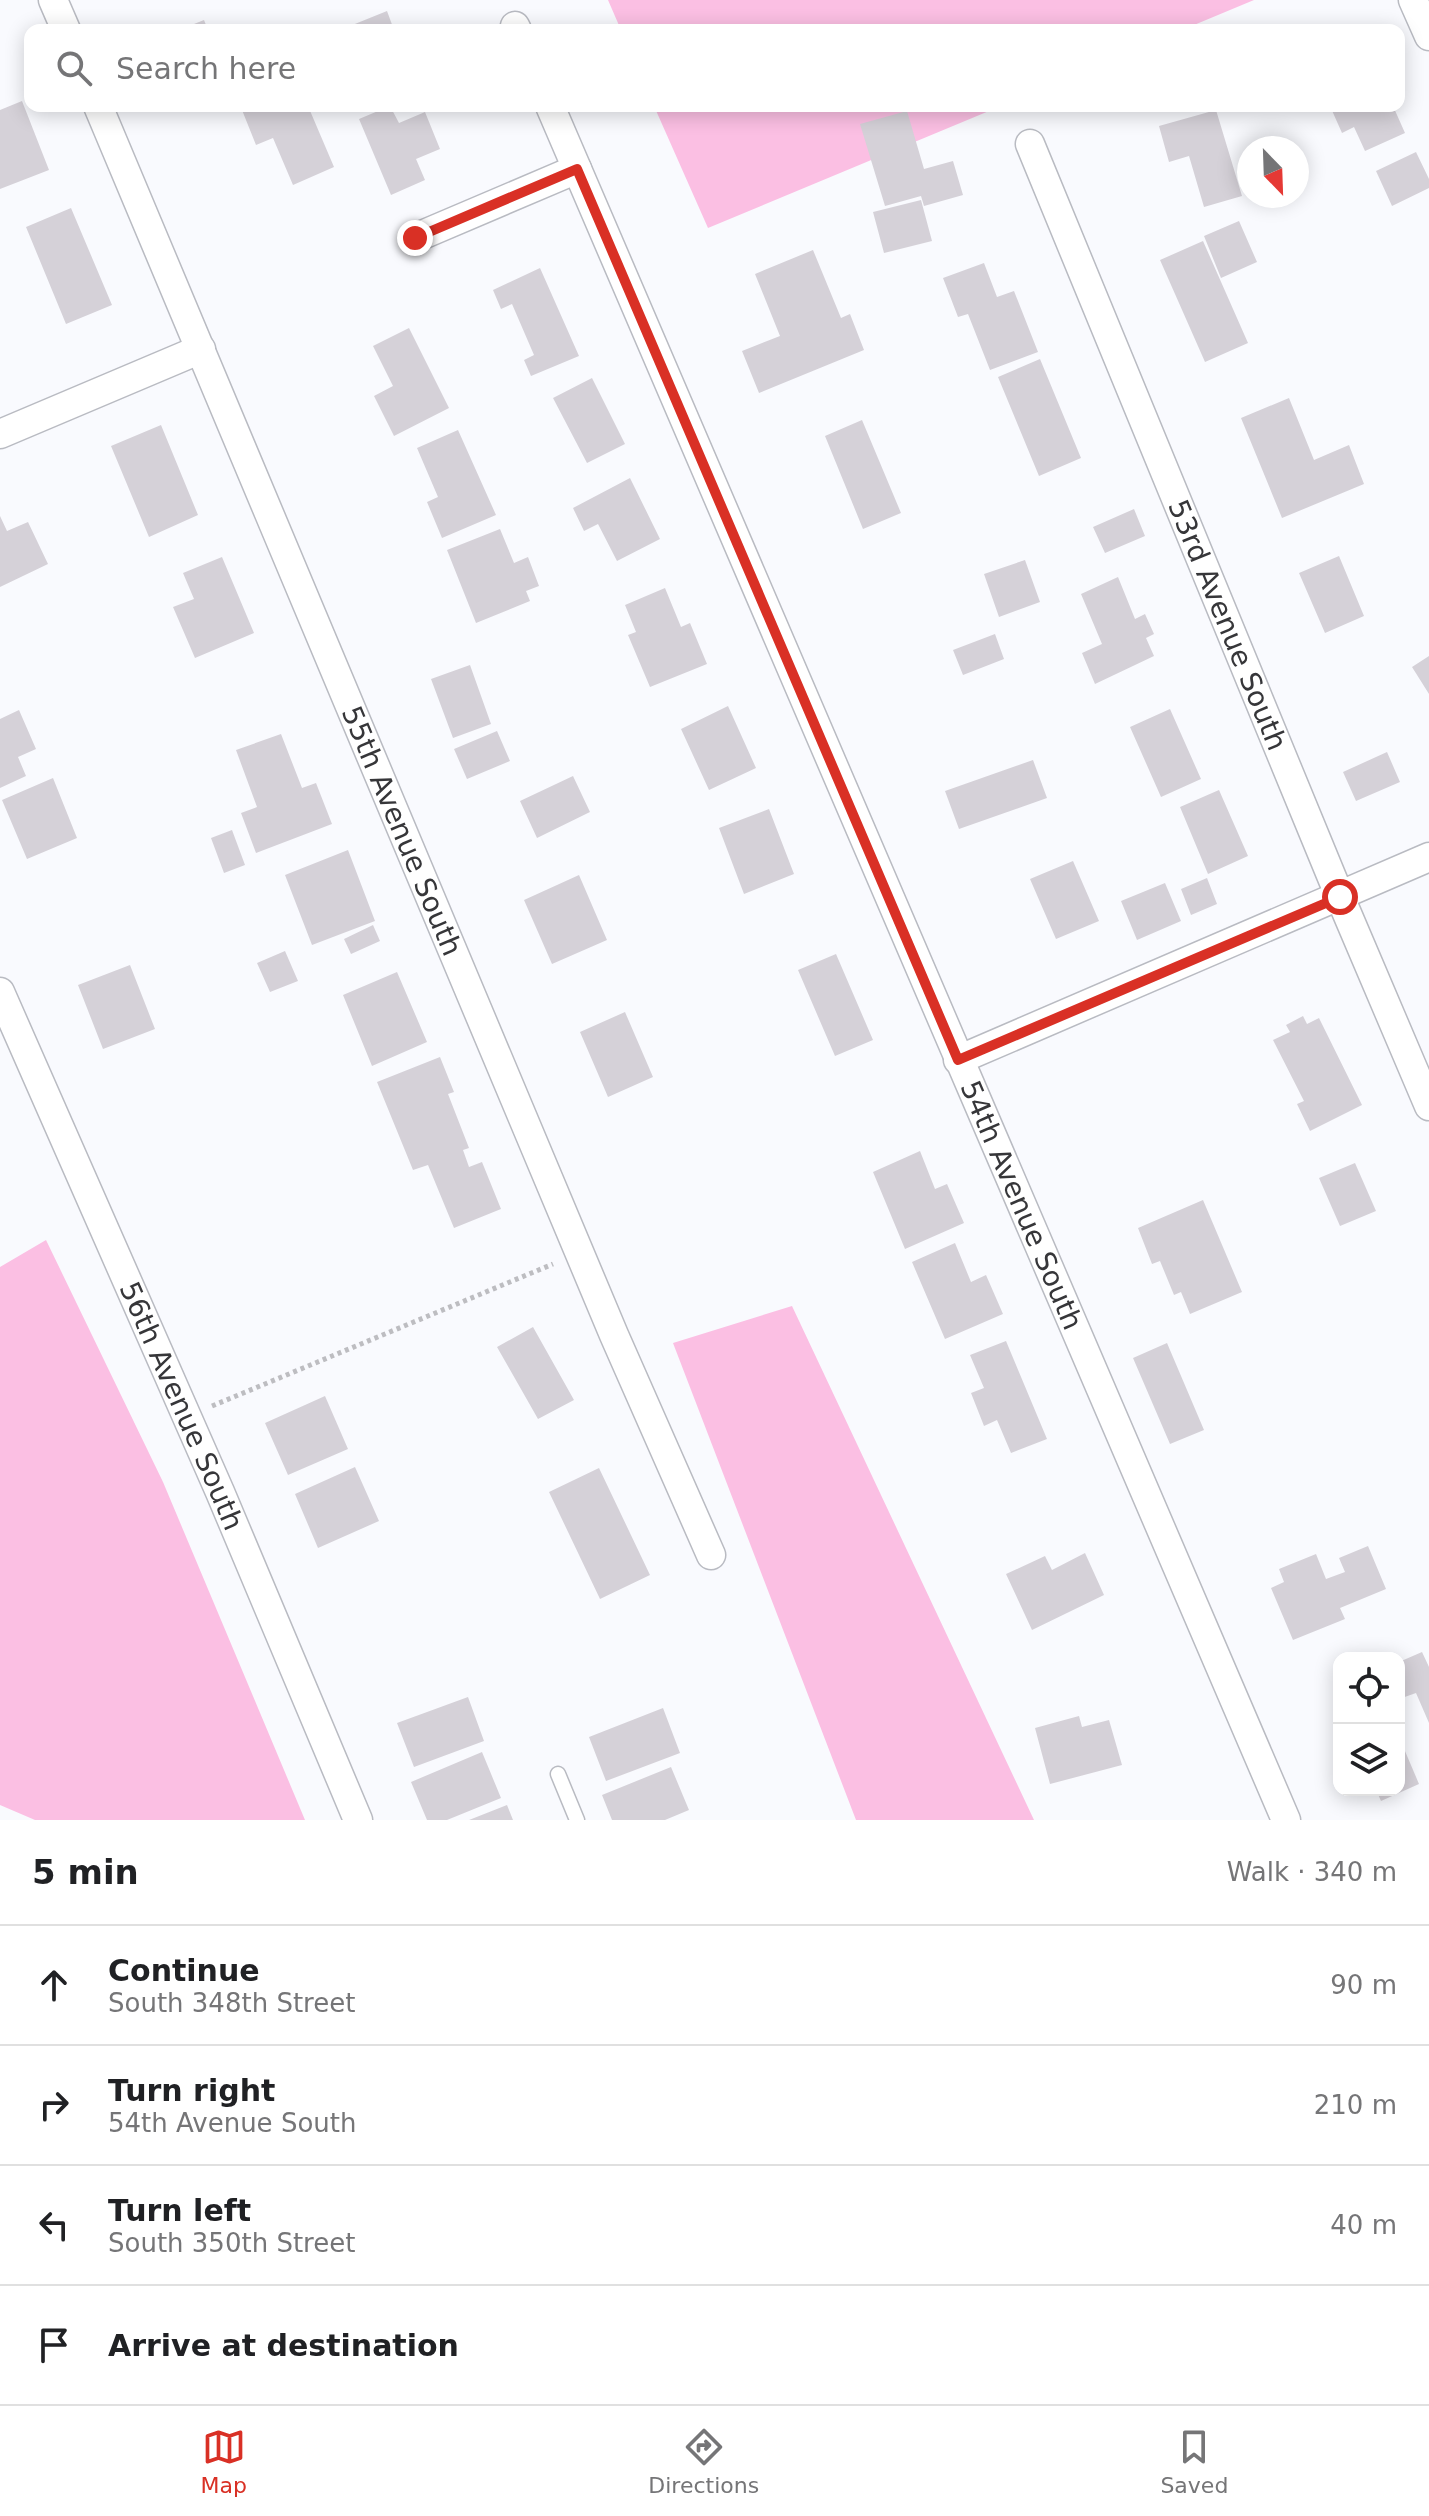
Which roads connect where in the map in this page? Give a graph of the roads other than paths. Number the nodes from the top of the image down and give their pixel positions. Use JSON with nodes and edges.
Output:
{"nodes":[{"id":1,"x":53,"y":0,"type":"edge"},
{"id":2,"x":1413,"y":0,"type":"edge"},
{"id":3,"x":63,"y":24,"type":"edge"},
{"id":4,"x":1429,"y":36,"type":"edge"},
{"id":5,"x":101,"y":112,"type":"edge"},
{"id":6,"x":553,"y":112,"type":"edge"},
{"id":7,"x":1030,"y":144,"type":"dead end"},
{"id":8,"x":577,"y":169,"type":"junction"},
{"id":9,"x":415,"y":238,"type":"dead end"},
{"id":10,"x":201,"y":349,"type":"junction"},
{"id":11,"x":0,"y":434,"type":"edge"},
{"id":12,"x":1429,"y":857,"type":"edge"},
{"id":13,"x":1340,"y":897,"type":"junction"},
{"id":14,"x":0,"y":992,"type":"edge"},
{"id":15,"x":958,"y":1060,"type":"junction"},
{"id":16,"x":1429,"y":1106,"type":"edge"},
{"id":17,"x":711,"y":1555,"type":"dead end"},
{"id":18,"x":558,"y":1774,"type":"dead end"},
{"id":19,"x":358,"y":1820,"type":"edge"},
{"id":20,"x":577,"y":1820,"type":"edge"},
{"id":21,"x":1286,"y":1820,"type":"edge"}],
"edges":[{"from":1,"to":3,"type":"street"},
{"from":2,"to":4,"type":"street"},
{"from":5,"to":10,"type":"street","name":"55th Avenue South"},
{"from":6,"to":8,"type":"street","name":"54th Avenue South"},
{"from":7,"to":13,"type":"street","name":"53rd Avenue South"},
{"from":8,"to":9,"type":"street"},
{"from":8,"to":15,"type":"street","name":"54th Avenue South"},
{"from":10,"to":11,"type":"street"},
{"from":10,"to":17,"type":"street","name":"55th Avenue South"},
{"from":12,"to":13,"type":"street"},
{"from":13,"to":15,"type":"street"},
{"from":13,"to":16,"type":"street","name":"53rd Avenue South"},
{"from":14,"to":19,"type":"street","name":"56th Avenue South"},
{"from":15,"to":21,"type":"street","name":"54th Avenue South"},
{"from":18,"to":20,"type":"lane"}]}
